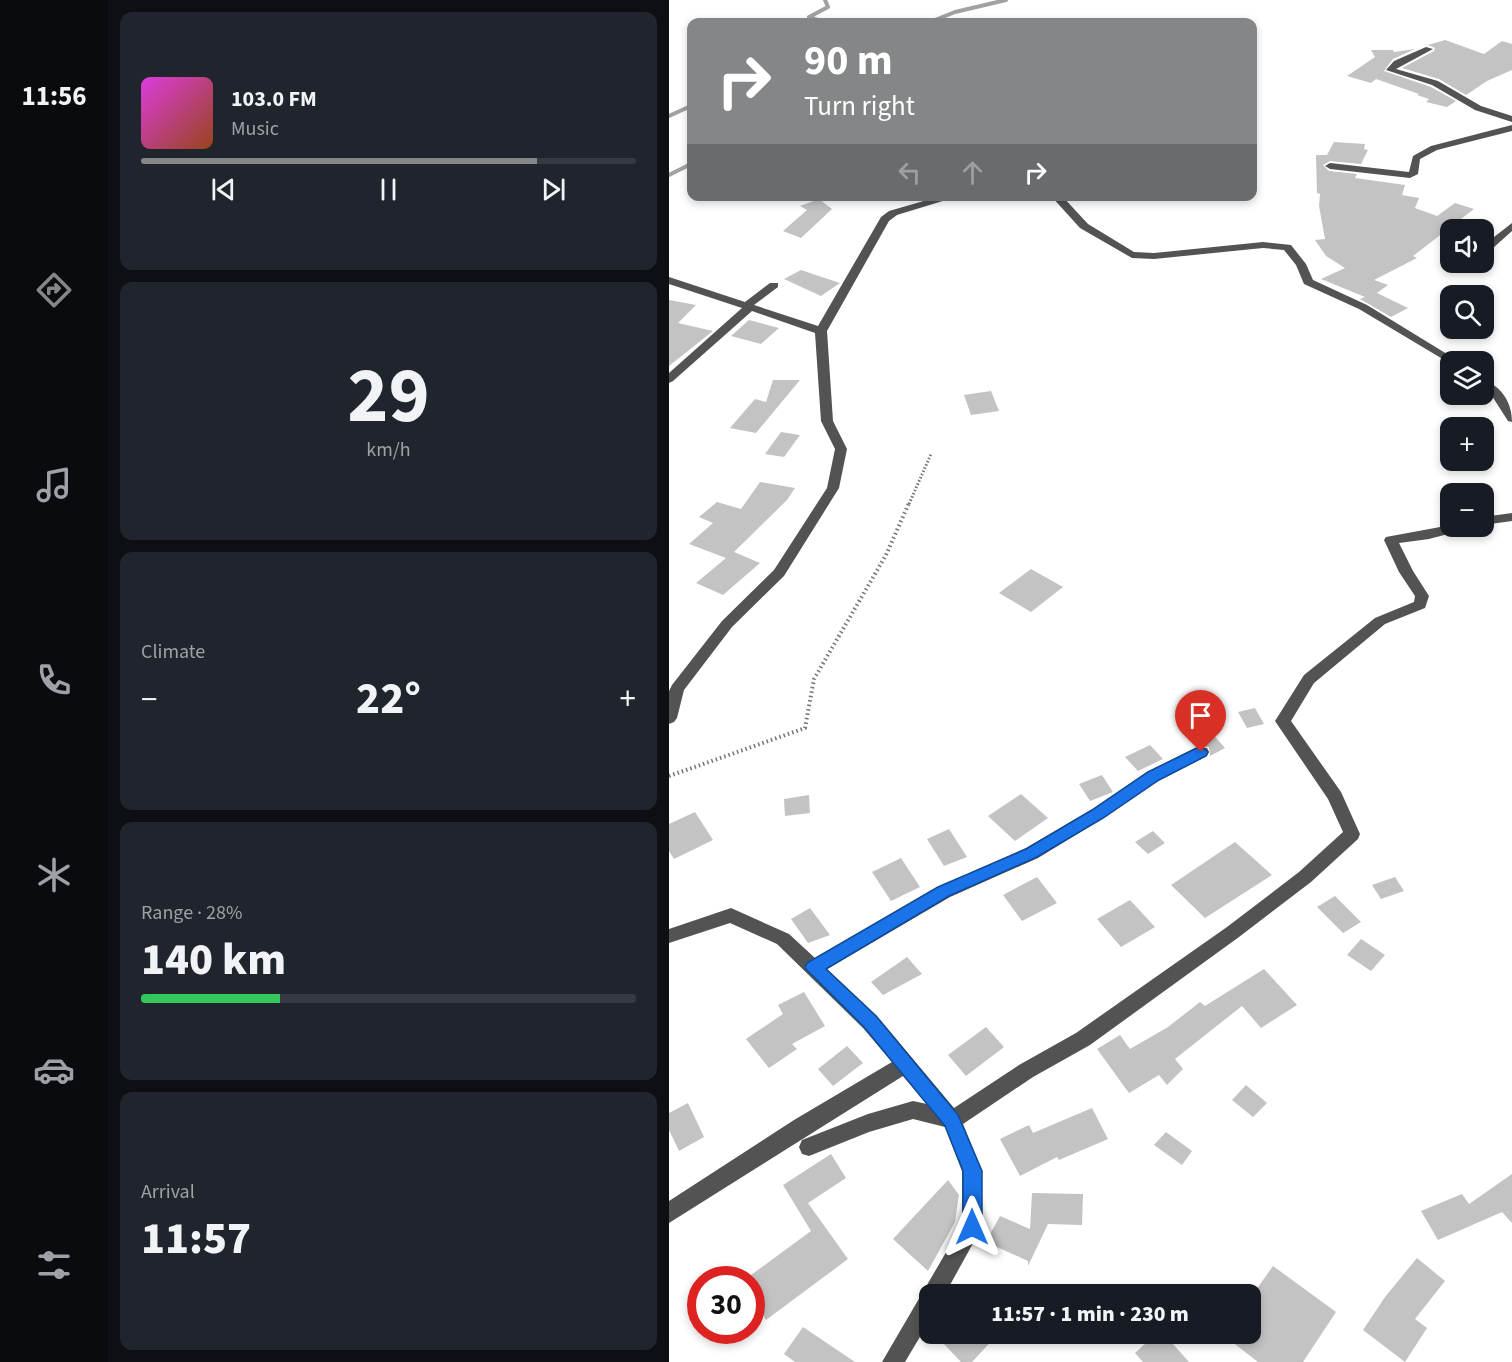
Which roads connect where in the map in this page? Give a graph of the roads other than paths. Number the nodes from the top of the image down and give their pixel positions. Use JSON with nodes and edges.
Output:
{"nodes":[{"id":1,"x":1429,"y":49,"type":"dead end"},
{"id":2,"x":1512,"y":119,"type":"edge"},
{"id":3,"x":1512,"y":128,"type":"edge"},
{"id":4,"x":1330,"y":166,"type":"dead end"},
{"id":5,"x":936,"y":201,"type":"edge"},
{"id":6,"x":1061,"y":201,"type":"edge"},
{"id":7,"x":1512,"y":226,"type":"edge"},
{"id":8,"x":1494,"y":242,"type":"edge"},
{"id":9,"x":672,"y":284,"type":"edge"},
{"id":10,"x":774,"y":285,"type":"dead end"},
{"id":11,"x":748,"y":307,"type":"junction"},
{"id":12,"x":821,"y":331,"type":"junction"},
{"id":13,"x":1440,"y":353,"type":"edge"},
{"id":14,"x":669,"y":379,"type":"edge"},
{"id":15,"x":1494,"y":392,"type":"edge"},
{"id":16,"x":1512,"y":418,"type":"edge"},
{"id":17,"x":1512,"y":518,"type":"edge"},
{"id":18,"x":1494,"y":520,"type":"edge"},
{"id":19,"x":1440,"y":532,"type":"edge"},
{"id":20,"x":669,"y":718,"type":"edge"},
{"id":21,"x":1201,"y":752,"type":"dead end"},
{"id":22,"x":669,"y":936,"type":"edge"},
{"id":23,"x":813,"y":968,"type":"junction"},
{"id":24,"x":905,"y":1064,"type":"junction"},
{"id":25,"x":952,"y":1120,"type":"junction"},
{"id":26,"x":809,"y":1147,"type":"dead end"},
{"id":27,"x":669,"y":1213,"type":"edge"},
{"id":28,"x":939,"y":1284,"type":"edge"},
{"id":29,"x":919,"y":1318,"type":"edge"},
{"id":30,"x":893,"y":1362,"type":"edge"}],
"edges":[{"from":1,"to":2,"type":"street"},
{"from":3,"to":4,"type":"street"},
{"from":5,"to":12,"type":"street"},
{"from":6,"to":13,"type":"street"},
{"from":7,"to":8,"type":"street"},
{"from":9,"to":11,"type":"street"},
{"from":10,"to":11,"type":"street"},
{"from":11,"to":12,"type":"street"},
{"from":11,"to":14,"type":"street"},
{"from":12,"to":20,"type":"street"},
{"from":15,"to":16,"type":"street"},
{"from":17,"to":18,"type":"street"},
{"from":19,"to":25,"type":"street"},
{"from":21,"to":23,"type":"street"},
{"from":22,"to":23,"type":"street"},
{"from":23,"to":24,"type":"street"},
{"from":24,"to":25,"type":"street"},
{"from":24,"to":27,"type":"street"},
{"from":25,"to":26,"type":"street"},
{"from":25,"to":28,"type":"street"},
{"from":29,"to":30,"type":"street"}]}
